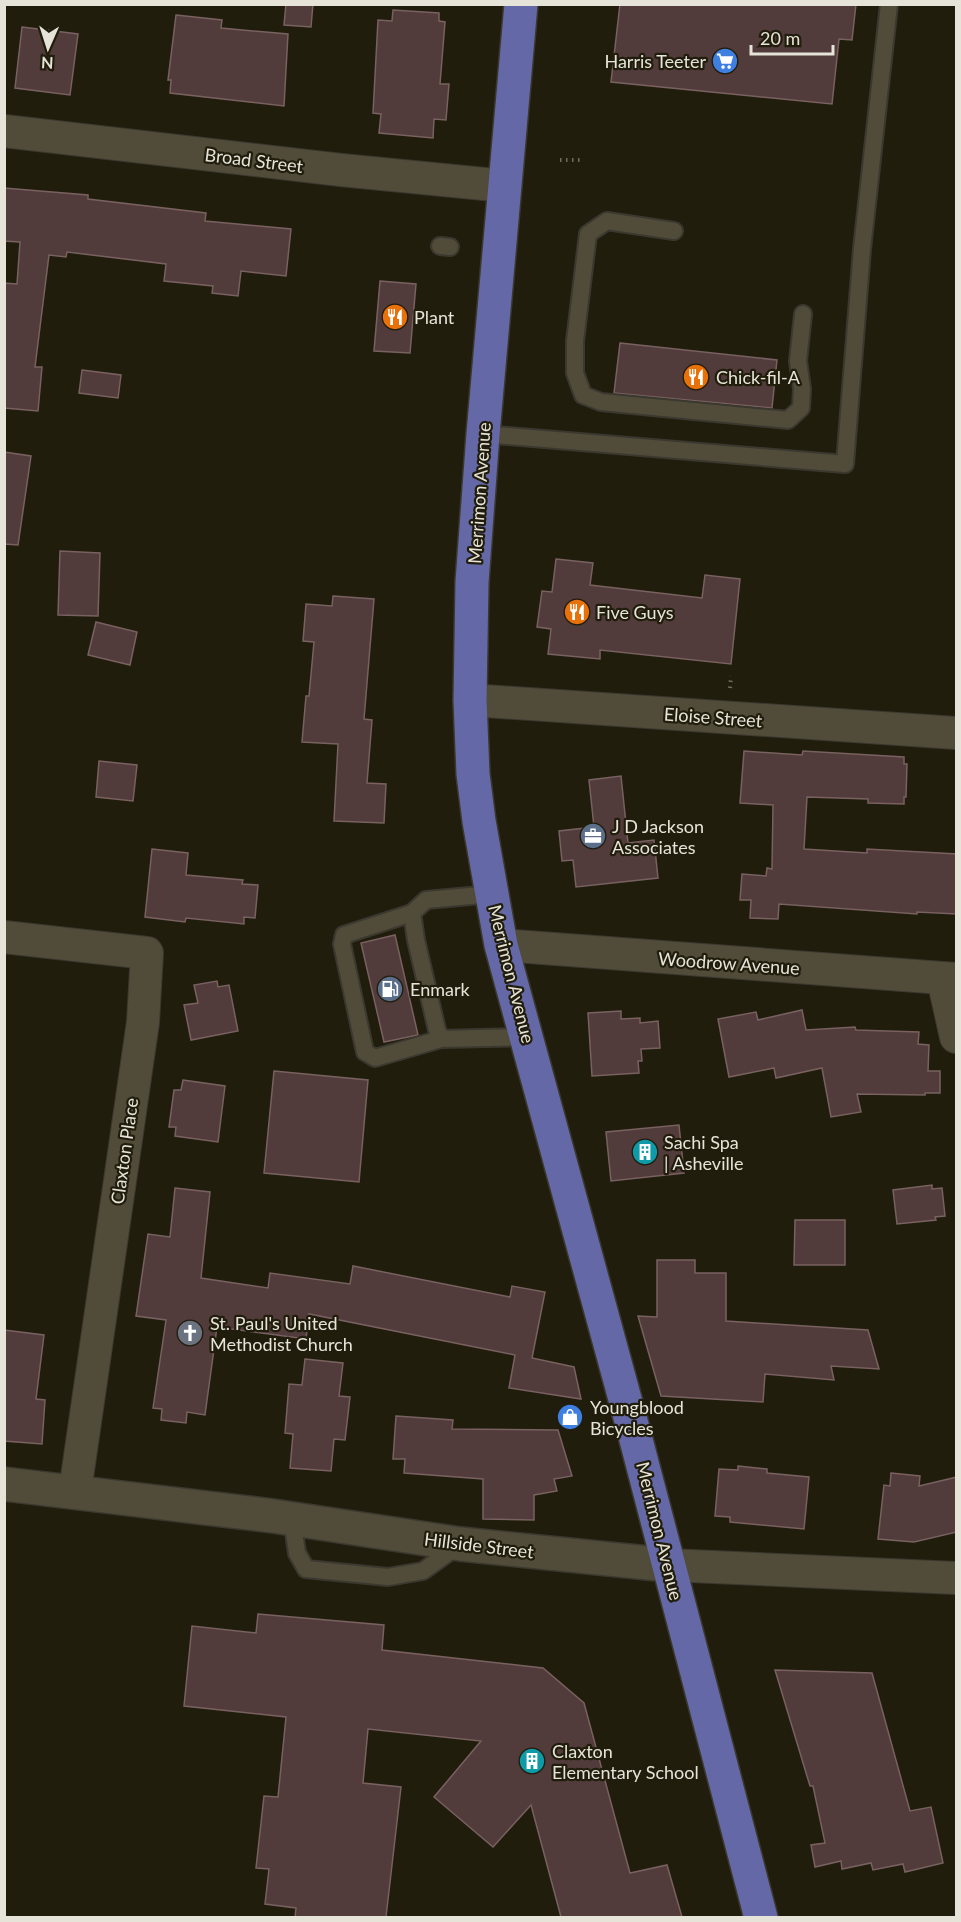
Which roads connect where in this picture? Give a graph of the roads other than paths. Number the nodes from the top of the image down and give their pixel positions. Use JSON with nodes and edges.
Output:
{"nodes":[{"id":1,"x":520,"y":4,"type":"edge"},
{"id":2,"x":889,"y":4,"type":"edge"},
{"id":3,"x":4,"y":131,"type":"edge"},
{"id":4,"x":505,"y":186,"type":"junction"},
{"id":5,"x":674,"y":231,"type":"dead end"},
{"id":6,"x":803,"y":314,"type":"dead end"},
{"id":7,"x":483,"y":434,"type":"junction"},
{"id":8,"x":470,"y":700,"type":"junction"},
{"id":9,"x":957,"y":733,"type":"edge"},
{"id":10,"x":492,"y":894,"type":"junction"},
{"id":11,"x":412,"y":913,"type":"junction"},
{"id":12,"x":4,"y":937,"type":"edge"},
{"id":13,"x":501,"y":945,"type":"junction"},
{"id":14,"x":950,"y":979,"type":"edge"},
{"id":15,"x":526,"y":1037,"type":"junction"},
{"id":16,"x":957,"y":1037,"type":"edge"},
{"id":17,"x":441,"y":1039,"type":"junction"},
{"id":18,"x":4,"y":1484,"type":"edge"},
{"id":19,"x":75,"y":1491,"type":"junction"},
{"id":20,"x":292,"y":1519,"type":"junction"},
{"id":21,"x":460,"y":1544,"type":"junction"},
{"id":22,"x":668,"y":1564,"type":"junction"},
{"id":23,"x":957,"y":1578,"type":"edge"},
{"id":24,"x":761,"y":1917,"type":"edge"}],
"edges":[{"from":1,"to":4,"type":"main road","name":"Merrimon Avenue"},
{"from":2,"to":7,"type":"lane"},
{"from":3,"to":4,"type":"street","name":"Broad Street"},
{"from":4,"to":7,"type":"main road","name":"Merrimon Avenue"},
{"from":5,"to":6,"type":"lane"},
{"from":7,"to":8,"type":"main road","name":"Merrimon Avenue"},
{"from":8,"to":9,"type":"street","name":"Eloise Street"},
{"from":8,"to":10,"type":"main road","name":"Merrimon Avenue"},
{"from":10,"to":11,"type":"lane"},
{"from":10,"to":13,"type":"main road","name":"Merrimon Avenue"},
{"from":11,"to":17,"type":"lane"},
{"from":11,"to":17,"type":"lane"},
{"from":12,"to":19,"type":"street","name":"Claxton Place"},
{"from":13,"to":14,"type":"street","name":"Woodrow Avenue"},
{"from":13,"to":15,"type":"main road","name":"Merrimon Avenue"},
{"from":14,"to":16,"type":"street"},
{"from":15,"to":17,"type":"lane"},
{"from":15,"to":22,"type":"main road","name":"Merrimon Avenue"},
{"from":18,"to":19,"type":"street","name":"Hillside Street"},
{"from":19,"to":20,"type":"street","name":"Hillside Street"},
{"from":20,"to":21,"type":"street","name":"Hillside Street"},
{"from":20,"to":21,"type":"lane"},
{"from":21,"to":22,"type":"street","name":"Hillside Street"},
{"from":22,"to":23,"type":"street","name":"Hillside Street"},
{"from":22,"to":24,"type":"main road","name":"Merrimon Avenue"}]}
